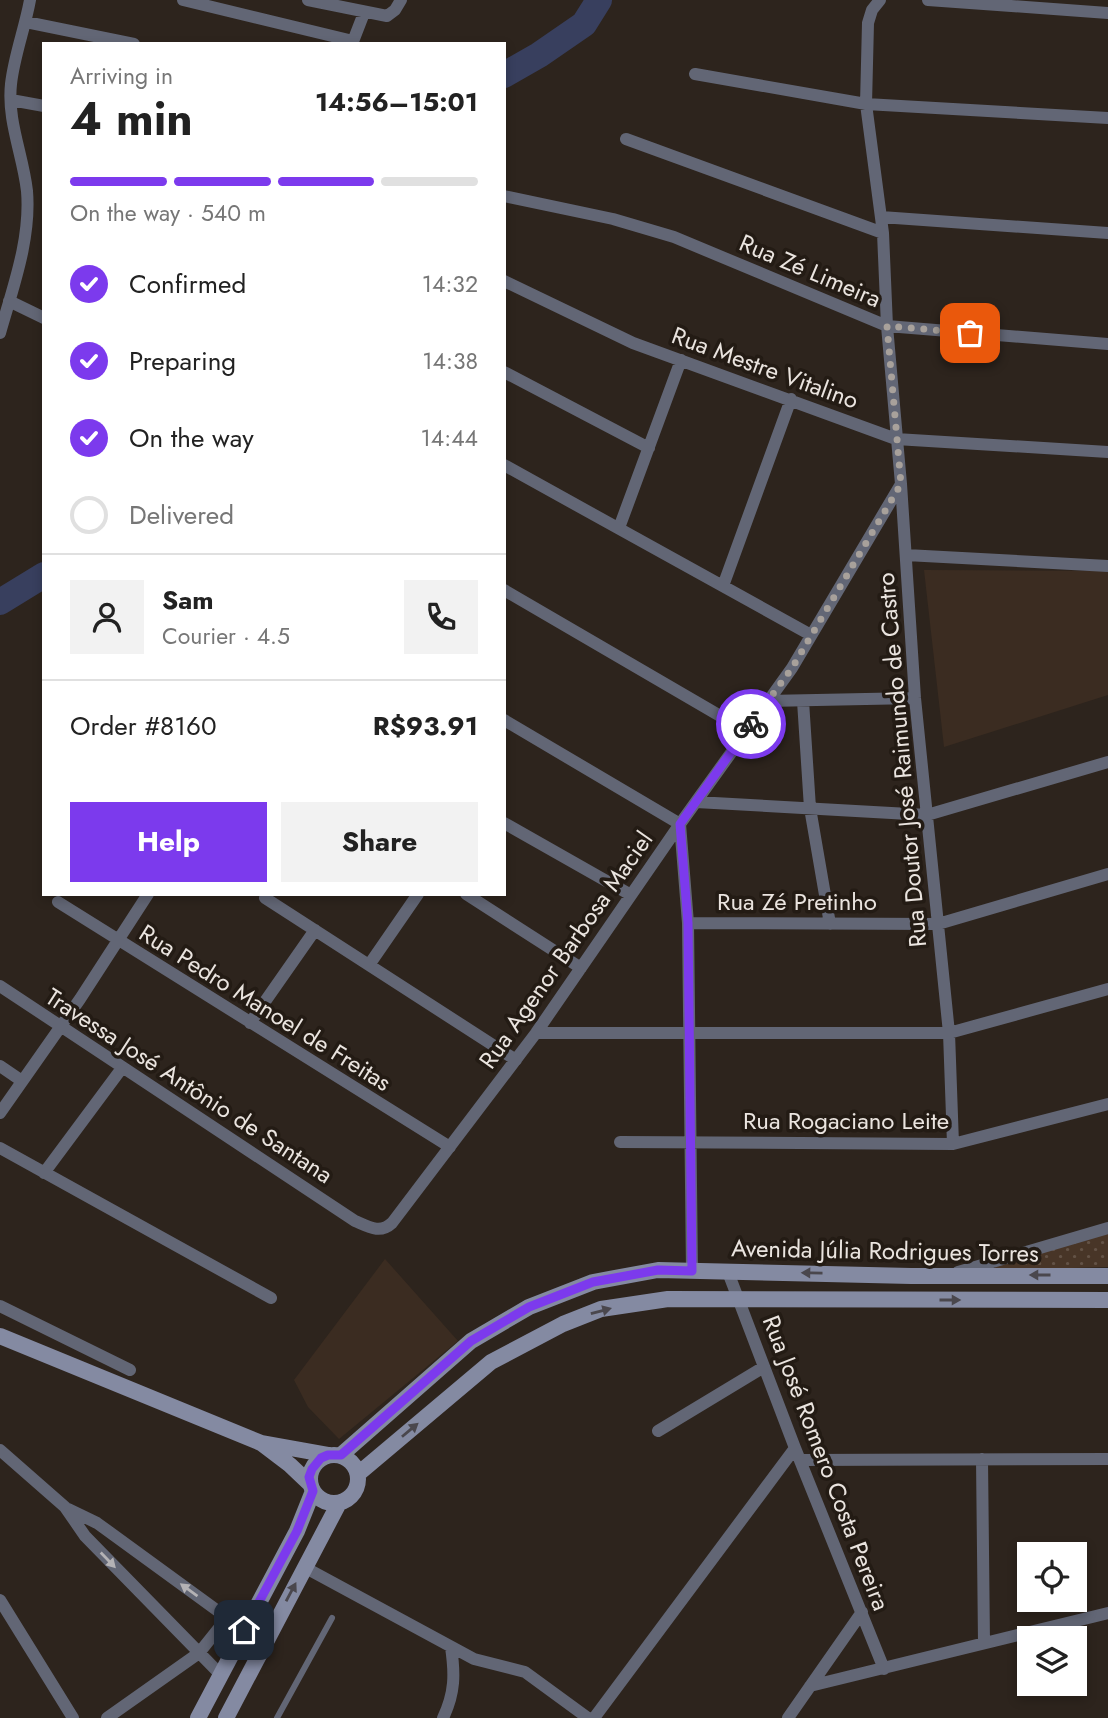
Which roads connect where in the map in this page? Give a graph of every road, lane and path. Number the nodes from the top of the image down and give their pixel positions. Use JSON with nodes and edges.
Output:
{"nodes":[{"id":1,"x":30,"y":0,"type":"edge"},
{"id":2,"x":183,"y":0,"type":"edge"},
{"id":3,"x":308,"y":0,"type":"edge"},
{"id":4,"x":401,"y":0,"type":"edge"},
{"id":5,"x":880,"y":0,"type":"edge"},
{"id":6,"x":928,"y":0,"type":"edge"},
{"id":7,"x":985,"y":3,"type":"edge"},
{"id":8,"x":364,"y":13,"type":"junction"},
{"id":9,"x":1108,"y":13,"type":"edge"},
{"id":10,"x":26,"y":22,"type":"junction"},
{"id":11,"x":124,"y":42,"type":"edge"},
{"id":12,"x":352,"y":42,"type":"edge"},
{"id":13,"x":695,"y":74,"type":"dead end"},
{"id":14,"x":10,"y":100,"type":"junction"},
{"id":15,"x":866,"y":104,"type":"junction"},
{"id":16,"x":42,"y":106,"type":"edge"},
{"id":17,"x":1108,"y":118,"type":"edge"},
{"id":18,"x":625,"y":139,"type":"dead end"},
{"id":19,"x":506,"y":200,"type":"edge"},
{"id":20,"x":880,"y":217,"type":"junction"},
{"id":21,"x":883,"y":233,"type":"junction"},
{"id":22,"x":1108,"y":233,"type":"edge"},
{"id":23,"x":506,"y":282,"type":"edge"},
{"id":24,"x":9,"y":301,"type":"junction"},
{"id":25,"x":42,"y":317,"type":"edge"},
{"id":26,"x":887,"y":326,"type":"junction"},
{"id":27,"x":0,"y":333,"type":"edge"},
{"id":28,"x":1108,"y":344,"type":"edge"},
{"id":29,"x":681,"y":360,"type":"junction"},
{"id":30,"x":506,"y":373,"type":"edge"},
{"id":31,"x":790,"y":399,"type":"junction"},
{"id":32,"x":896,"y":439,"type":"junction"},
{"id":33,"x":649,"y":448,"type":"junction"},
{"id":34,"x":1108,"y":452,"type":"edge"},
{"id":35,"x":506,"y":466,"type":"edge"},
{"id":36,"x":901,"y":484,"type":"junction"},
{"id":37,"x":619,"y":528,"type":"junction"},
{"id":38,"x":906,"y":555,"type":"junction"},
{"id":39,"x":1108,"y":566,"type":"edge"},
{"id":40,"x":723,"y":586,"type":"junction"},
{"id":41,"x":506,"y":591,"type":"edge"},
{"id":42,"x":811,"y":635,"type":"junction"},
{"id":43,"x":915,"y":698,"type":"junction"},
{"id":44,"x":767,"y":701,"type":"junction"},
{"id":45,"x":803,"y":701,"type":"junction"},
{"id":46,"x":506,"y":721,"type":"edge"},
{"id":47,"x":746,"y":731,"type":"junction"},
{"id":48,"x":1108,"y":762,"type":"edge"},
{"id":49,"x":696,"y":802,"type":"junction"},
{"id":50,"x":810,"y":808,"type":"junction"},
{"id":51,"x":927,"y":815,"type":"junction"},
{"id":52,"x":506,"y":823,"type":"edge"},
{"id":53,"x":680,"y":824,"type":"junction"},
{"id":54,"x":1108,"y":874,"type":"edge"},
{"id":55,"x":631,"y":895,"type":"junction"},
{"id":56,"x":147,"y":896,"type":"edge"},
{"id":57,"x":417,"y":896,"type":"edge"},
{"id":58,"x":469,"y":896,"type":"edge"},
{"id":59,"x":265,"y":898,"type":"dead end"},
{"id":60,"x":58,"y":902,"type":"dead end"},
{"id":61,"x":688,"y":923,"type":"junction"},
{"id":62,"x":830,"y":924,"type":"junction"},
{"id":63,"x":938,"y":924,"type":"junction"},
{"id":64,"x":315,"y":930,"type":"junction"},
{"id":65,"x":117,"y":941,"type":"junction"},
{"id":66,"x":369,"y":965,"type":"junction"},
{"id":67,"x":581,"y":968,"type":"junction"},
{"id":68,"x":0,"y":986,"type":"edge"},
{"id":69,"x":1108,"y":989,"type":"edge"},
{"id":70,"x":250,"y":1023,"type":"junction"},
{"id":71,"x":61,"y":1027,"type":"junction"},
{"id":72,"x":949,"y":1032,"type":"junction"},
{"id":73,"x":536,"y":1033,"type":"junction"},
{"id":74,"x":690,"y":1033,"type":"junction"},
{"id":75,"x":516,"y":1060,"type":"junction"},
{"id":76,"x":0,"y":1066,"type":"edge"},
{"id":77,"x":122,"y":1068,"type":"junction"},
{"id":78,"x":22,"y":1081,"type":"junction"},
{"id":79,"x":1108,"y":1104,"type":"edge"},
{"id":80,"x":0,"y":1113,"type":"edge"},
{"id":81,"x":620,"y":1142,"type":"dead end"},
{"id":82,"x":691,"y":1142,"type":"junction"},
{"id":83,"x":953,"y":1144,"type":"junction"},
{"id":84,"x":450,"y":1147,"type":"junction"},
{"id":85,"x":0,"y":1148,"type":"edge"},
{"id":86,"x":44,"y":1173,"type":"junction"},
{"id":87,"x":355,"y":1221,"type":"joint"},
{"id":88,"x":1108,"y":1228,"type":"edge"},
{"id":89,"x":665,"y":1270,"type":"junction"},
{"id":90,"x":692,"y":1271,"type":"junction"},
{"id":91,"x":728,"y":1272,"type":"junction"},
{"id":92,"x":951,"y":1275,"type":"junction"},
{"id":93,"x":911,"y":1276,"type":"junction"},
{"id":94,"x":1108,"y":1276,"type":"edge"},
{"id":95,"x":271,"y":1298,"type":"dead end"},
{"id":96,"x":668,"y":1298,"type":"junction"},
{"id":97,"x":740,"y":1299,"type":"junction"},
{"id":98,"x":910,"y":1299,"type":"junction"},
{"id":99,"x":1108,"y":1300,"type":"edge"},
{"id":100,"x":0,"y":1306,"type":"edge"},
{"id":101,"x":0,"y":1336,"type":"edge"},
{"id":102,"x":474,"y":1339,"type":"junction"},
{"id":103,"x":491,"y":1362,"type":"junction"},
{"id":104,"x":764,"y":1367,"type":"junction"},
{"id":105,"x":130,"y":1370,"type":"dead end"},
{"id":106,"x":658,"y":1430,"type":"dead end"},
{"id":107,"x":261,"y":1443,"type":"junction"},
{"id":108,"x":0,"y":1450,"type":"edge"},
{"id":109,"x":798,"y":1454,"type":"junction"},
{"id":110,"x":335,"y":1455,"type":"junction"},
{"id":111,"x":1108,"y":1459,"type":"edge"},
{"id":112,"x":982,"y":1460,"type":"junction"},
{"id":113,"x":358,"y":1474,"type":"junction"},
{"id":114,"x":311,"y":1488,"type":"junction"},
{"id":115,"x":339,"y":1503,"type":"junction"},
{"id":116,"x":65,"y":1507,"type":"junction"},
{"id":117,"x":304,"y":1567,"type":"junction"},
{"id":118,"x":0,"y":1600,"type":"edge"},
{"id":119,"x":862,"y":1612,"type":"junction"},
{"id":120,"x":1108,"y":1613,"type":"edge"},
{"id":121,"x":227,"y":1618,"type":"junction"},
{"id":122,"x":332,"y":1618,"type":"dead end"},
{"id":123,"x":244,"y":1630,"type":"junction"},
{"id":124,"x":984,"y":1642,"type":"junction"},
{"id":125,"x":451,"y":1647,"type":"junction"},
{"id":126,"x":199,"y":1653,"type":"junction"},
{"id":127,"x":884,"y":1669,"type":"junction"},
{"id":128,"x":221,"y":1675,"type":"junction"},
{"id":129,"x":810,"y":1686,"type":"junction"},
{"id":130,"x":73,"y":1718,"type":"edge"},
{"id":131,"x":107,"y":1718,"type":"edge"},
{"id":132,"x":198,"y":1718,"type":"edge"},
{"id":133,"x":226,"y":1718,"type":"edge"},
{"id":134,"x":277,"y":1718,"type":"edge"},
{"id":135,"x":443,"y":1718,"type":"edge"},
{"id":136,"x":588,"y":1718,"type":"edge"},
{"id":137,"x":594,"y":1718,"type":"edge"},
{"id":138,"x":788,"y":1718,"type":"edge"}],
"edges":[{"from":1,"to":10,"type":"street"},
{"from":2,"to":12,"type":"street"},
{"from":3,"to":8,"type":"street"},
{"from":4,"to":8,"type":"street"},
{"from":5,"to":15,"type":"street","name":"Rua Doutor José Raimundo de Castro"},
{"from":6,"to":7,"type":"street"},
{"from":7,"to":9,"type":"street"},
{"from":8,"to":12,"type":"street"},
{"from":10,"to":11,"type":"street"},
{"from":10,"to":14,"type":"street"},
{"from":13,"to":15,"type":"street"},
{"from":14,"to":16,"type":"street"},
{"from":14,"to":24,"type":"street"},
{"from":15,"to":17,"type":"street"},
{"from":15,"to":20,"type":"street","name":"Rua Doutor José Raimundo de Castro"},
{"from":18,"to":21,"type":"street"},
{"from":19,"to":26,"type":"street","name":"Rua Zé Limeira"},
{"from":20,"to":21,"type":"street","name":"Rua Doutor José Raimundo de Castro"},
{"from":20,"to":22,"type":"street"},
{"from":21,"to":26,"type":"street","name":"Rua Doutor José Raimundo de Castro"},
{"from":23,"to":29,"type":"street","name":"Rua Mestre Vitalino"},
{"from":24,"to":25,"type":"street"},
{"from":24,"to":27,"type":"street"},
{"from":26,"to":28,"type":"street","name":"Rua Zé Limeira"},
{"from":26,"to":32,"type":"street","name":"Rua Doutor José Raimundo de Castro"},
{"from":29,"to":31,"type":"street","name":"Rua Mestre Vitalino"},
{"from":29,"to":33,"type":"street"},
{"from":30,"to":33,"type":"street"},
{"from":31,"to":32,"type":"street","name":"Rua Mestre Vitalino"},
{"from":31,"to":40,"type":"street"},
{"from":32,"to":34,"type":"street","name":"Rua Mestre Vitalino"},
{"from":32,"to":36,"type":"street","name":"Rua Doutor José Raimundo de Castro"},
{"from":33,"to":37,"type":"street"},
{"from":35,"to":37,"type":"street"},
{"from":36,"to":38,"type":"street","name":"Rua Doutor José Raimundo de Castro"},
{"from":36,"to":42,"type":"street","name":"Rua Agenor Barbosa Maciel"},
{"from":37,"to":40,"type":"street"},
{"from":38,"to":39,"type":"street"},
{"from":38,"to":43,"type":"street","name":"Rua Doutor José Raimundo de Castro"},
{"from":40,"to":42,"type":"street"},
{"from":41,"to":47,"type":"street"},
{"from":42,"to":44,"type":"street","name":"Rua Agenor Barbosa Maciel"},
{"from":43,"to":45,"type":"street"},
{"from":43,"to":51,"type":"street","name":"Rua Doutor José Raimundo de Castro"},
{"from":44,"to":45,"type":"street"},
{"from":44,"to":47,"type":"street","name":"Rua Agenor Barbosa Maciel"},
{"from":45,"to":50,"type":"street"},
{"from":46,"to":53,"type":"street"},
{"from":47,"to":49,"type":"street","name":"Rua Agenor Barbosa Maciel"},
{"from":48,"to":51,"type":"street"},
{"from":49,"to":50,"type":"street"},
{"from":49,"to":53,"type":"street","name":"Rua Agenor Barbosa Maciel"},
{"from":50,"to":51,"type":"street"},
{"from":50,"to":62,"type":"street"},
{"from":51,"to":63,"type":"street","name":"Rua Doutor José Raimundo de Castro"},
{"from":52,"to":55,"type":"street"},
{"from":53,"to":55,"type":"street","name":"Rua Agenor Barbosa Maciel"},
{"from":53,"to":61,"type":"street"},
{"from":54,"to":63,"type":"street","name":"Rua Zé Pretinho"},
{"from":55,"to":67,"type":"street","name":"Rua Agenor Barbosa Maciel"},
{"from":56,"to":65,"type":"street"},
{"from":57,"to":66,"type":"street"},
{"from":58,"to":67,"type":"street"},
{"from":59,"to":64,"type":"street"},
{"from":60,"to":65,"type":"street","name":"Rua Pedro Manoel de Freitas"},
{"from":61,"to":62,"type":"street","name":"Rua Zé Pretinho"},
{"from":61,"to":74,"type":"street"},
{"from":62,"to":63,"type":"street","name":"Rua Zé Pretinho"},
{"from":63,"to":72,"type":"street","name":"Rua Doutor José Raimundo de Castro"},
{"from":64,"to":66,"type":"street"},
{"from":64,"to":70,"type":"street"},
{"from":65,"to":70,"type":"street","name":"Rua Pedro Manoel de Freitas"},
{"from":65,"to":71,"type":"street"},
{"from":66,"to":75,"type":"street"},
{"from":67,"to":73,"type":"street","name":"Rua Agenor Barbosa Maciel"},
{"from":68,"to":71,"type":"street","name":"Travessa José Antônio de Santana"},
{"from":69,"to":72,"type":"street"},
{"from":70,"to":84,"type":"street","name":"Rua Pedro Manoel de Freitas"},
{"from":71,"to":77,"type":"street","name":"Travessa José Antônio de Santana"},
{"from":71,"to":78,"type":"street"},
{"from":72,"to":74,"type":"street"},
{"from":72,"to":83,"type":"street","name":"Rua Doutor José Raimundo de Castro"},
{"from":73,"to":74,"type":"street"},
{"from":73,"to":75,"type":"street","name":"Rua Agenor Barbosa Maciel"},
{"from":74,"to":82,"type":"street"},
{"from":75,"to":84,"type":"street","name":"Rua Agenor Barbosa Maciel"},
{"from":76,"to":78,"type":"street"},
{"from":77,"to":86,"type":"street"},
{"from":77,"to":87,"type":"street","name":"Travessa José Antônio de Santana"},
{"from":78,"to":80,"type":"street"},
{"from":79,"to":83,"type":"street","name":"Rua Rogaciano Leite"},
{"from":81,"to":82,"type":"street","name":"Rua Rogaciano Leite"},
{"from":82,"to":83,"type":"street","name":"Rua Rogaciano Leite"},
{"from":82,"to":90,"type":"street"},
{"from":84,"to":87,"type":"street","name":"Rua Agenor Barbosa Maciel"},
{"from":85,"to":86,"type":"street"},
{"from":86,"to":95,"type":"street"},
{"from":88,"to":92,"type":"street"},
{"from":89,"to":90,"type":"main road","name":"Avenida Júlia Rodrigues Torres"},
{"from":89,"to":96,"type":"main road"},
{"from":89,"to":102,"type":"main road","name":"Avenida Júlia Rodrigues Torres"},
{"from":90,"to":91,"type":"main road","name":"Avenida Júlia Rodrigues Torres"},
{"from":93,"to":91,"type":"main road","name":"Avenida Júlia Rodrigues Torres","one_way":true},
{"from":91,"to":97,"type":"street","name":"Rua José Romero Costa Pereira"},
{"from":92,"to":93,"type":"main road","name":"Avenida Júlia Rodrigues Torres"},
{"from":94,"to":92,"type":"main road","name":"Avenida Júlia Rodrigues Torres","one_way":true},
{"from":93,"to":98,"type":"main road"},
{"from":96,"to":97,"type":"main road","name":"Avenida Júlia Rodrigues Torres"},
{"from":103,"to":96,"type":"main road","name":"Avenida Júlia Rodrigues Torres","one_way":true},
{"from":97,"to":98,"type":"main road","name":"Avenida Júlia Rodrigues Torres"},
{"from":97,"to":104,"type":"street","name":"Rua José Romero Costa Pereira"},
{"from":98,"to":99,"type":"main road","name":"Avenida Júlia Rodrigues Torres","one_way":true},
{"from":100,"to":105,"type":"street"},
{"from":101,"to":107,"type":"main road"},
{"from":102,"to":103,"type":"main road"},
{"from":102,"to":110,"type":"main road","name":"Avenida Júlia Rodrigues Torres"},
{"from":113,"to":103,"type":"main road","name":"Avenida Júlia Rodrigues Torres","one_way":true},
{"from":104,"to":106,"type":"street"},
{"from":104,"to":109,"type":"street","name":"Rua José Romero Costa Pereira"},
{"from":107,"to":110,"type":"main road"},
{"from":107,"to":114,"type":"main road"},
{"from":108,"to":116,"type":"street"},
{"from":109,"to":112,"type":"street"},
{"from":109,"to":119,"type":"street","name":"Rua José Romero Costa Pereira"},
{"from":109,"to":137,"type":"street"},
{"from":110,"to":113,"type":"main road"},
{"from":110,"to":114,"type":"main road"},
{"from":111,"to":112,"type":"street"},
{"from":112,"to":124,"type":"street"},
{"from":113,"to":115,"type":"main road"},
{"from":114,"to":115,"type":"main road"},
{"from":114,"to":123,"type":"main road"},
{"from":115,"to":117,"type":"main road"},
{"from":121,"to":116,"type":"street","one_way":true},
{"from":116,"to":126,"type":"street","one_way":true},
{"from":117,"to":125,"type":"street"},
{"from":133,"to":117,"type":"main road","one_way":true},
{"from":118,"to":130,"type":"street"},
{"from":119,"to":127,"type":"street","name":"Rua José Romero Costa Pereira"},
{"from":119,"to":129,"type":"street"},
{"from":120,"to":124,"type":"street"},
{"from":121,"to":123,"type":"street"},
{"from":121,"to":126,"type":"street"},
{"from":122,"to":134,"type":"lane"},
{"from":123,"to":128,"type":"main road"},
{"from":124,"to":127,"type":"street"},
{"from":125,"to":135,"type":"street"},
{"from":125,"to":136,"type":"street"},
{"from":126,"to":128,"type":"street"},
{"from":126,"to":131,"type":"street"},
{"from":127,"to":129,"type":"street"},
{"from":128,"to":132,"type":"main road"},
{"from":129,"to":138,"type":"street"}]}
